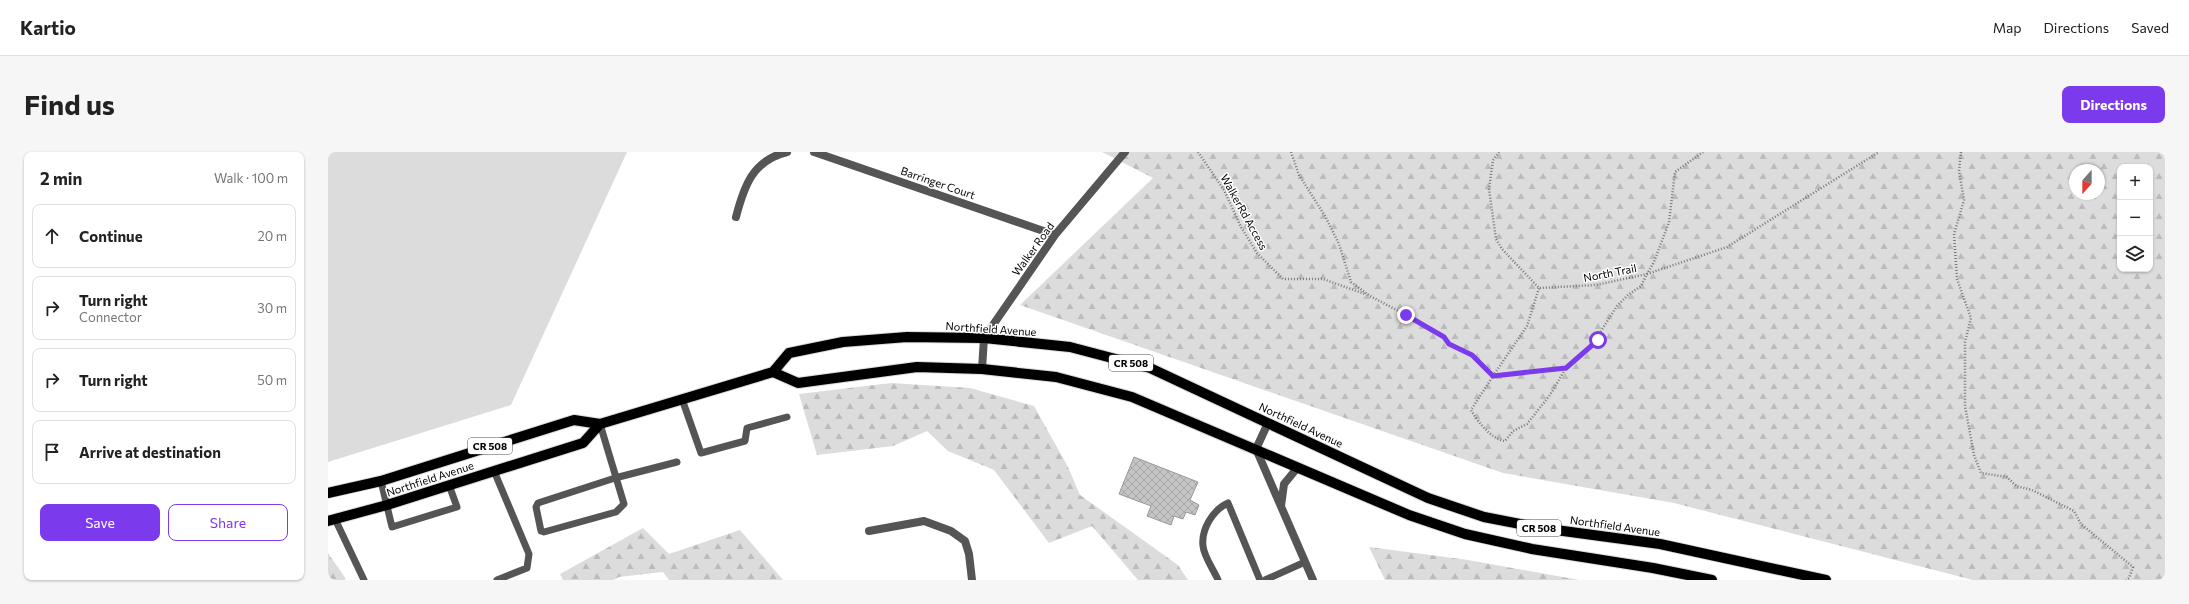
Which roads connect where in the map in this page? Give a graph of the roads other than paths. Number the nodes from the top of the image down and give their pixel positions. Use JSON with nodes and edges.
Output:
{"nodes":[{"id":1,"x":787,"y":152,"type":"edge"},
{"id":2,"x":814,"y":152,"type":"edge"},
{"id":3,"x":1125,"y":152,"type":"edge"},
{"id":4,"x":736,"y":217,"type":"dead end"},
{"id":5,"x":1055,"y":235,"type":"junction"},
{"id":6,"x":984,"y":338,"type":"junction"},
{"id":7,"x":982,"y":369,"type":"junction"},
{"id":8,"x":773,"y":372,"type":"junction"},
{"id":9,"x":682,"y":399,"type":"junction"},
{"id":10,"x":787,"y":417,"type":"dead end"},
{"id":11,"x":1268,"y":423,"type":"junction"},
{"id":12,"x":600,"y":424,"type":"junction"},
{"id":13,"x":1256,"y":449,"type":"junction"},
{"id":14,"x":677,"y":462,"type":"dead end"},
{"id":15,"x":1298,"y":467,"type":"junction"},
{"id":16,"x":494,"y":471,"type":"junction"},
{"id":17,"x":615,"y":478,"type":"junction"},
{"id":18,"x":381,"y":481,"type":"junction"},
{"id":19,"x":449,"y":485,"type":"junction"},
{"id":20,"x":328,"y":493,"type":"edge"},
{"id":21,"x":387,"y":505,"type":"junction"},
{"id":22,"x":1281,"y":506,"type":"junction"},
{"id":23,"x":332,"y":520,"type":"edge"},
{"id":24,"x":869,"y":531,"type":"dead end"},
{"id":25,"x":1305,"y":562,"type":"junction"},
{"id":26,"x":364,"y":580,"type":"edge"},
{"id":27,"x":497,"y":580,"type":"edge"},
{"id":28,"x":972,"y":580,"type":"edge"},
{"id":29,"x":1218,"y":580,"type":"edge"},
{"id":30,"x":1260,"y":580,"type":"edge"},
{"id":31,"x":1265,"y":580,"type":"edge"},
{"id":32,"x":1313,"y":580,"type":"edge"},
{"id":33,"x":1712,"y":580,"type":"edge"},
{"id":34,"x":1826,"y":580,"type":"edge"}],
"edges":[{"from":1,"to":4,"type":"street"},
{"from":2,"to":5,"type":"street","name":"Barringer Court"},
{"from":3,"to":5,"type":"street","name":"Walker Road"},
{"from":5,"to":6,"type":"street","name":"Walker Road"},
{"from":6,"to":7,"type":"street"},
{"from":6,"to":8,"type":"main road","name":"Northfield Avenue","number":"CR 508"},
{"from":6,"to":11,"type":"main road","name":"Northfield Avenue","number":"CR 508"},
{"from":7,"to":8,"type":"main road","number":"CR 508"},
{"from":7,"to":13,"type":"main road","number":"CR 508"},
{"from":8,"to":9,"type":"main road","name":"Northfield Avenue","number":"CR 508"},
{"from":9,"to":10,"type":"lane"},
{"from":9,"to":12,"type":"main road","name":"Northfield Avenue","number":"CR 508"},
{"from":11,"to":13,"type":"street"},
{"from":11,"to":34,"type":"main road","name":"Northfield Avenue","number":"CR 508"},
{"from":12,"to":16,"type":"main road","name":"Northfield Avenue","number":"CR 508"},
{"from":12,"to":17,"type":"lane"},
{"from":12,"to":18,"type":"main road","name":"Northfield Avenue","number":"CR 508"},
{"from":13,"to":15,"type":"main road","number":"CR 508"},
{"from":13,"to":22,"type":"street"},
{"from":14,"to":17,"type":"lane"},
{"from":15,"to":22,"type":"street"},
{"from":15,"to":33,"type":"main road","number":"CR 508"},
{"from":16,"to":19,"type":"main road","name":"Northfield Avenue","number":"CR 508"},
{"from":16,"to":27,"type":"lane"},
{"from":17,"to":17,"type":"lane"},
{"from":18,"to":20,"type":"main road","name":"Northfield Avenue","number":"CR 508"},
{"from":18,"to":21,"type":"lane"},
{"from":19,"to":21,"type":"main road","name":"Northfield Avenue","number":"CR 508"},
{"from":19,"to":21,"type":"lane"},
{"from":21,"to":23,"type":"main road","name":"Northfield Avenue","number":"CR 508"},
{"from":22,"to":25,"type":"street"},
{"from":23,"to":26,"type":"lane"},
{"from":24,"to":28,"type":"street"},
{"from":25,"to":31,"type":"lane"},
{"from":25,"to":32,"type":"street"},
{"from":29,"to":30,"type":"lane"}]}
